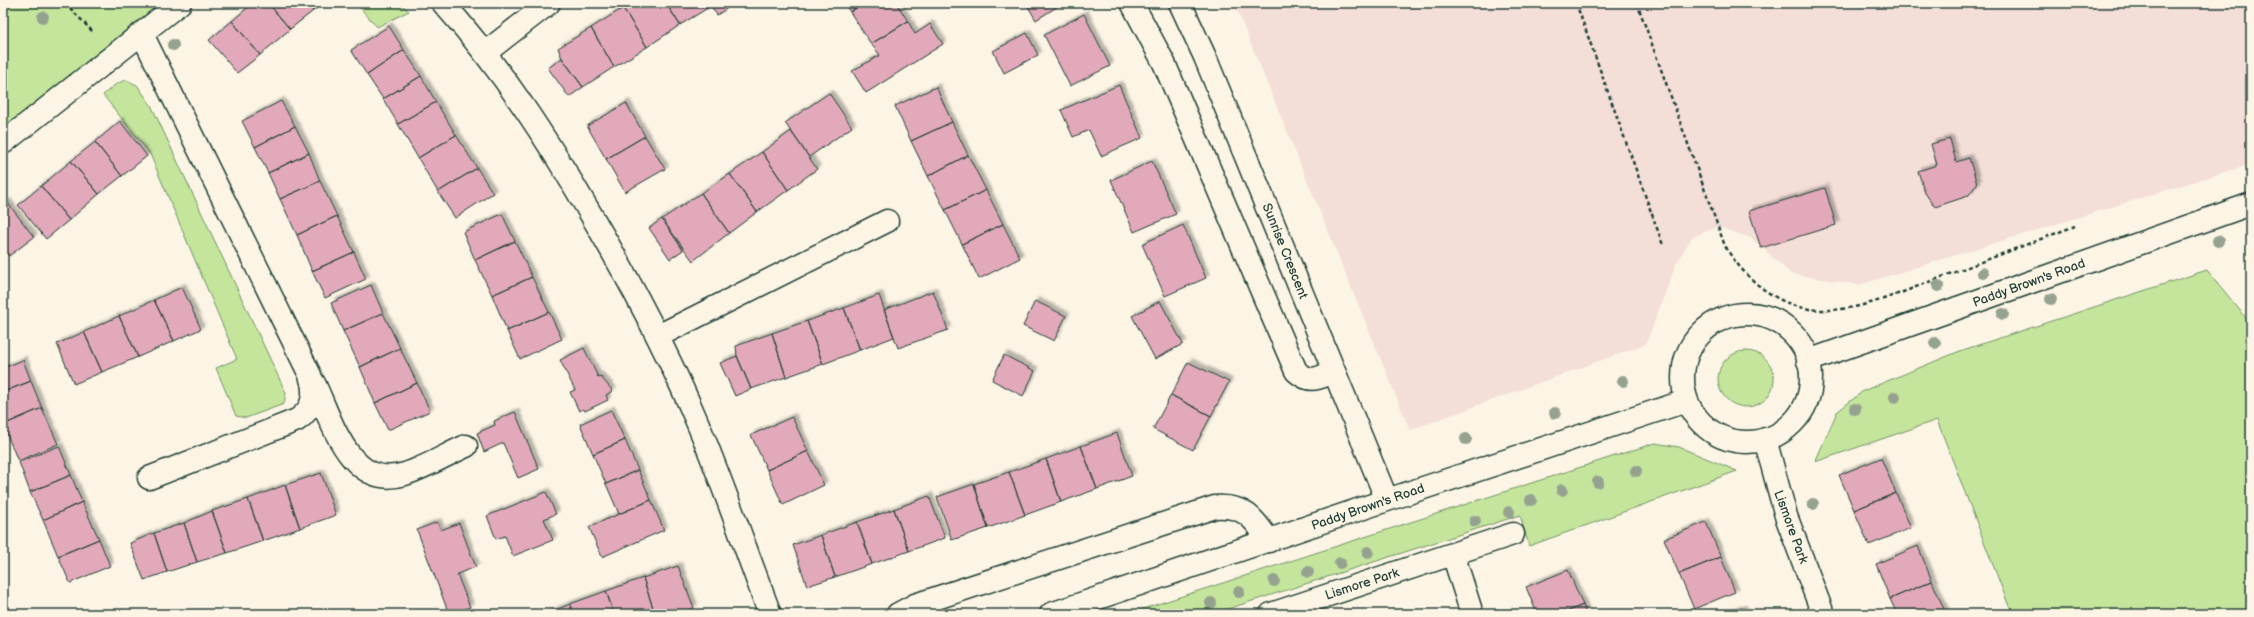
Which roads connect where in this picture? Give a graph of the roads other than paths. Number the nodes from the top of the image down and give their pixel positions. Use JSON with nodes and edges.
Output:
{"nodes":[{"id":1,"x":180,"y":3,"type":"edge"},
{"id":2,"x":443,"y":3,"type":"edge"},
{"id":3,"x":548,"y":3,"type":"edge"},
{"id":4,"x":1132,"y":3,"type":"edge"},
{"id":5,"x":1180,"y":3,"type":"edge"},
{"id":6,"x":142,"y":34,"type":"junction"},
{"id":7,"x":486,"y":52,"type":"junction"},
{"id":8,"x":3,"y":143,"type":"edge"},
{"id":9,"x":2251,"y":204,"type":"edge"},
{"id":10,"x":887,"y":221,"type":"dead end"},
{"id":11,"x":658,"y":336,"type":"junction"},
{"id":12,"x":1808,"y":361,"type":"junction"},
{"id":13,"x":1334,"y":372,"type":"junction"},
{"id":14,"x":310,"y":375,"type":"junction"},
{"id":15,"x":1686,"y":401,"type":"junction"},
{"id":16,"x":1765,"y":439,"type":"junction"},
{"id":17,"x":466,"y":446,"type":"dead end"},
{"id":18,"x":149,"y":478,"type":"dead end"},
{"id":19,"x":1387,"y":500,"type":"junction"},
{"id":20,"x":1513,"y":534,"type":"dead end"},
{"id":21,"x":1269,"y":541,"type":"junction"},
{"id":22,"x":1453,"y":554,"type":"junction"},
{"id":23,"x":770,"y":614,"type":"edge"},
{"id":24,"x":898,"y":614,"type":"edge"},
{"id":25,"x":1051,"y":614,"type":"edge"},
{"id":26,"x":1272,"y":614,"type":"edge"},
{"id":27,"x":1472,"y":614,"type":"edge"},
{"id":28,"x":1823,"y":614,"type":"edge"}],
"edges":[{"from":1,"to":6,"type":"street"},
{"from":2,"to":7,"type":"street"},
{"from":3,"to":7,"type":"street"},
{"from":4,"to":13,"type":"street"},
{"from":5,"to":13,"type":"street","name":"Sunrise Crescent"},
{"from":6,"to":8,"type":"street"},
{"from":6,"to":14,"type":"street"},
{"from":7,"to":11,"type":"street"},
{"from":9,"to":12,"type":"street","name":"Paddy Brown's Road"},
{"from":10,"to":11,"type":"street"},
{"from":11,"to":23,"type":"street"},
{"from":12,"to":15,"type":"street"},
{"from":12,"to":16,"type":"street"},
{"from":13,"to":19,"type":"street","name":"Sunrise Crescent"},
{"from":14,"to":17,"type":"street"},
{"from":14,"to":18,"type":"street"},
{"from":15,"to":16,"type":"street"},
{"from":15,"to":19,"type":"street","name":"Paddy Brown's Road"},
{"from":16,"to":28,"type":"street","name":"Lismore Park"},
{"from":19,"to":21,"type":"street","name":"Paddy Brown's Road"},
{"from":20,"to":22,"type":"street","name":"Lismore Park"},
{"from":21,"to":24,"type":"street"},
{"from":21,"to":25,"type":"street","name":"Paddy Brown's Road"},
{"from":22,"to":26,"type":"street","name":"Lismore Park"},
{"from":22,"to":27,"type":"street"}]}
